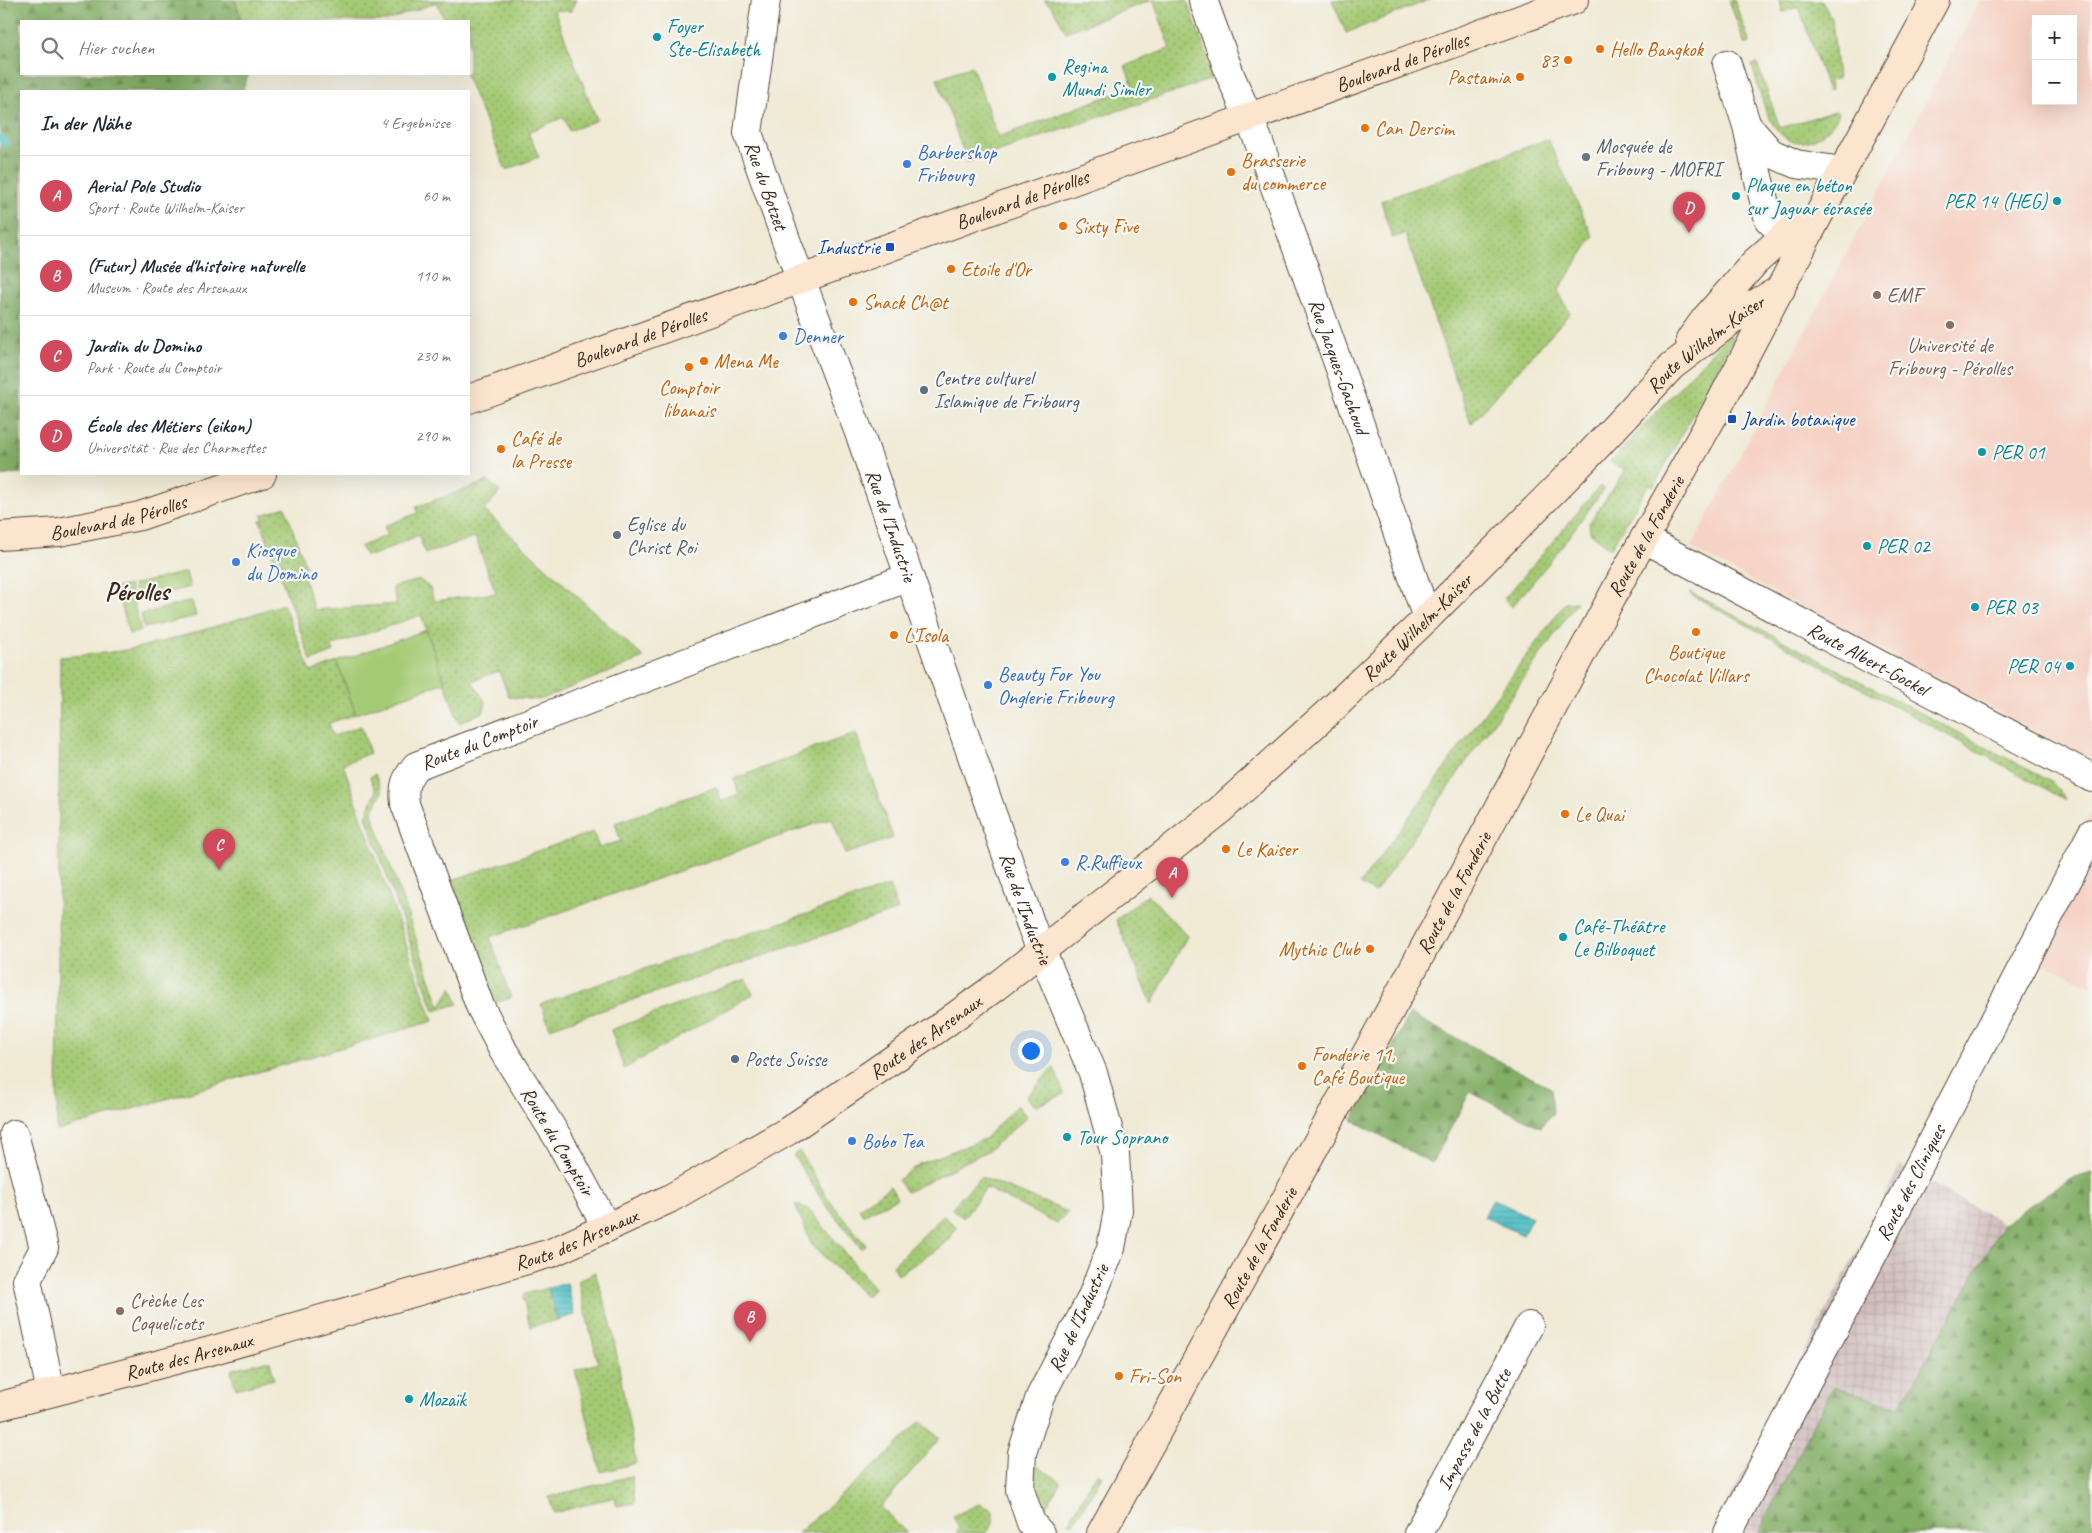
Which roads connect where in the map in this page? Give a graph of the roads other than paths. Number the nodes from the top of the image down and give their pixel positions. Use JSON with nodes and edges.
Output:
{"nodes":[{"id":1,"x":766,"y":0,"type":"edge"},
{"id":2,"x":1203,"y":0,"type":"edge"},
{"id":3,"x":1574,"y":0,"type":"edge"},
{"id":4,"x":1935,"y":0,"type":"edge"},
{"id":5,"x":1728,"y":64,"type":"dead end"},
{"id":6,"x":1248,"y":118,"type":"junction"},
{"id":7,"x":1747,"y":126,"type":"junction"},
{"id":8,"x":1842,"y":171,"type":"junction"},
{"id":9,"x":1793,"y":242,"type":"junction"},
{"id":10,"x":801,"y":280,"type":"junction"},
{"id":11,"x":1781,"y":289,"type":"junction"},
{"id":12,"x":1672,"y":366,"type":"junction"},
{"id":13,"x":470,"y":400,"type":"edge"},
{"id":14,"x":259,"y":475,"type":"edge"},
{"id":15,"x":0,"y":536,"type":"edge"},
{"id":16,"x":1644,"y":539,"type":"junction"},
{"id":17,"x":909,"y":577,"type":"junction"},
{"id":18,"x":1426,"y":618,"type":"junction"},
{"id":19,"x":2092,"y":778,"type":"edge"},
{"id":20,"x":2092,"y":833,"type":"edge"},
{"id":21,"x":1041,"y":953,"type":"junction"},
{"id":22,"x":14,"y":1134,"type":"dead end"},
{"id":23,"x":607,"y":1228,"type":"junction"},
{"id":24,"x":1529,"y":1326,"type":"dead end"},
{"id":25,"x":51,"y":1392,"type":"junction"},
{"id":26,"x":0,"y":1406,"type":"edge"},
{"id":27,"x":1040,"y":1533,"type":"edge"},
{"id":28,"x":1101,"y":1533,"type":"edge"},
{"id":29,"x":1418,"y":1533,"type":"edge"},
{"id":30,"x":1728,"y":1533,"type":"edge"}],
"edges":[{"from":1,"to":10,"type":"street","name":"Rue du Botzet"},
{"from":2,"to":6,"type":"street","name":"Rue Jacques-Gachoud"},
{"from":3,"to":6,"type":"main road","name":"Boulevard de Pérolles"},
{"from":4,"to":8,"type":"main road"},
{"from":5,"to":7,"type":"street"},
{"from":6,"to":10,"type":"main road","name":"Boulevard de Pérolles"},
{"from":6,"to":18,"type":"street","name":"Rue Jacques-Gachoud"},
{"from":7,"to":8,"type":"street"},
{"from":7,"to":9,"type":"street"},
{"from":8,"to":9,"type":"main road"},
{"from":9,"to":11,"type":"main road","name":"Route de la Fonderie"},
{"from":9,"to":12,"type":"main road"},
{"from":10,"to":13,"type":"main road","name":"Boulevard de Pérolles"},
{"from":10,"to":17,"type":"street","name":"Rue de l'Industrie"},
{"from":11,"to":12,"type":"main road","name":"Route Wilhelm-Kaiser"},
{"from":11,"to":16,"type":"main road","name":"Route de la Fonderie"},
{"from":12,"to":18,"type":"main road","name":"Route Wilhelm-Kaiser"},
{"from":14,"to":15,"type":"main road","name":"Boulevard de Pérolles"},
{"from":16,"to":19,"type":"street","name":"Route Albert-Gockel"},
{"from":16,"to":28,"type":"main road","name":"Route de la Fonderie"},
{"from":17,"to":21,"type":"street","name":"Rue de l'Industrie"},
{"from":17,"to":23,"type":"street","name":"Route du Comptoir"},
{"from":18,"to":21,"type":"main road","name":"Route Wilhelm-Kaiser"},
{"from":20,"to":30,"type":"street","name":"Route des Cliniques"},
{"from":21,"to":23,"type":"main road","name":"Route des Arsenaux"},
{"from":21,"to":27,"type":"street","name":"Rue de l'Industrie"},
{"from":22,"to":25,"type":"street"},
{"from":23,"to":25,"type":"main road","name":"Route des Arsenaux"},
{"from":24,"to":29,"type":"street","name":"Impasse de la Butte"},
{"from":25,"to":26,"type":"main road","name":"Route des Arsenaux"}]}
